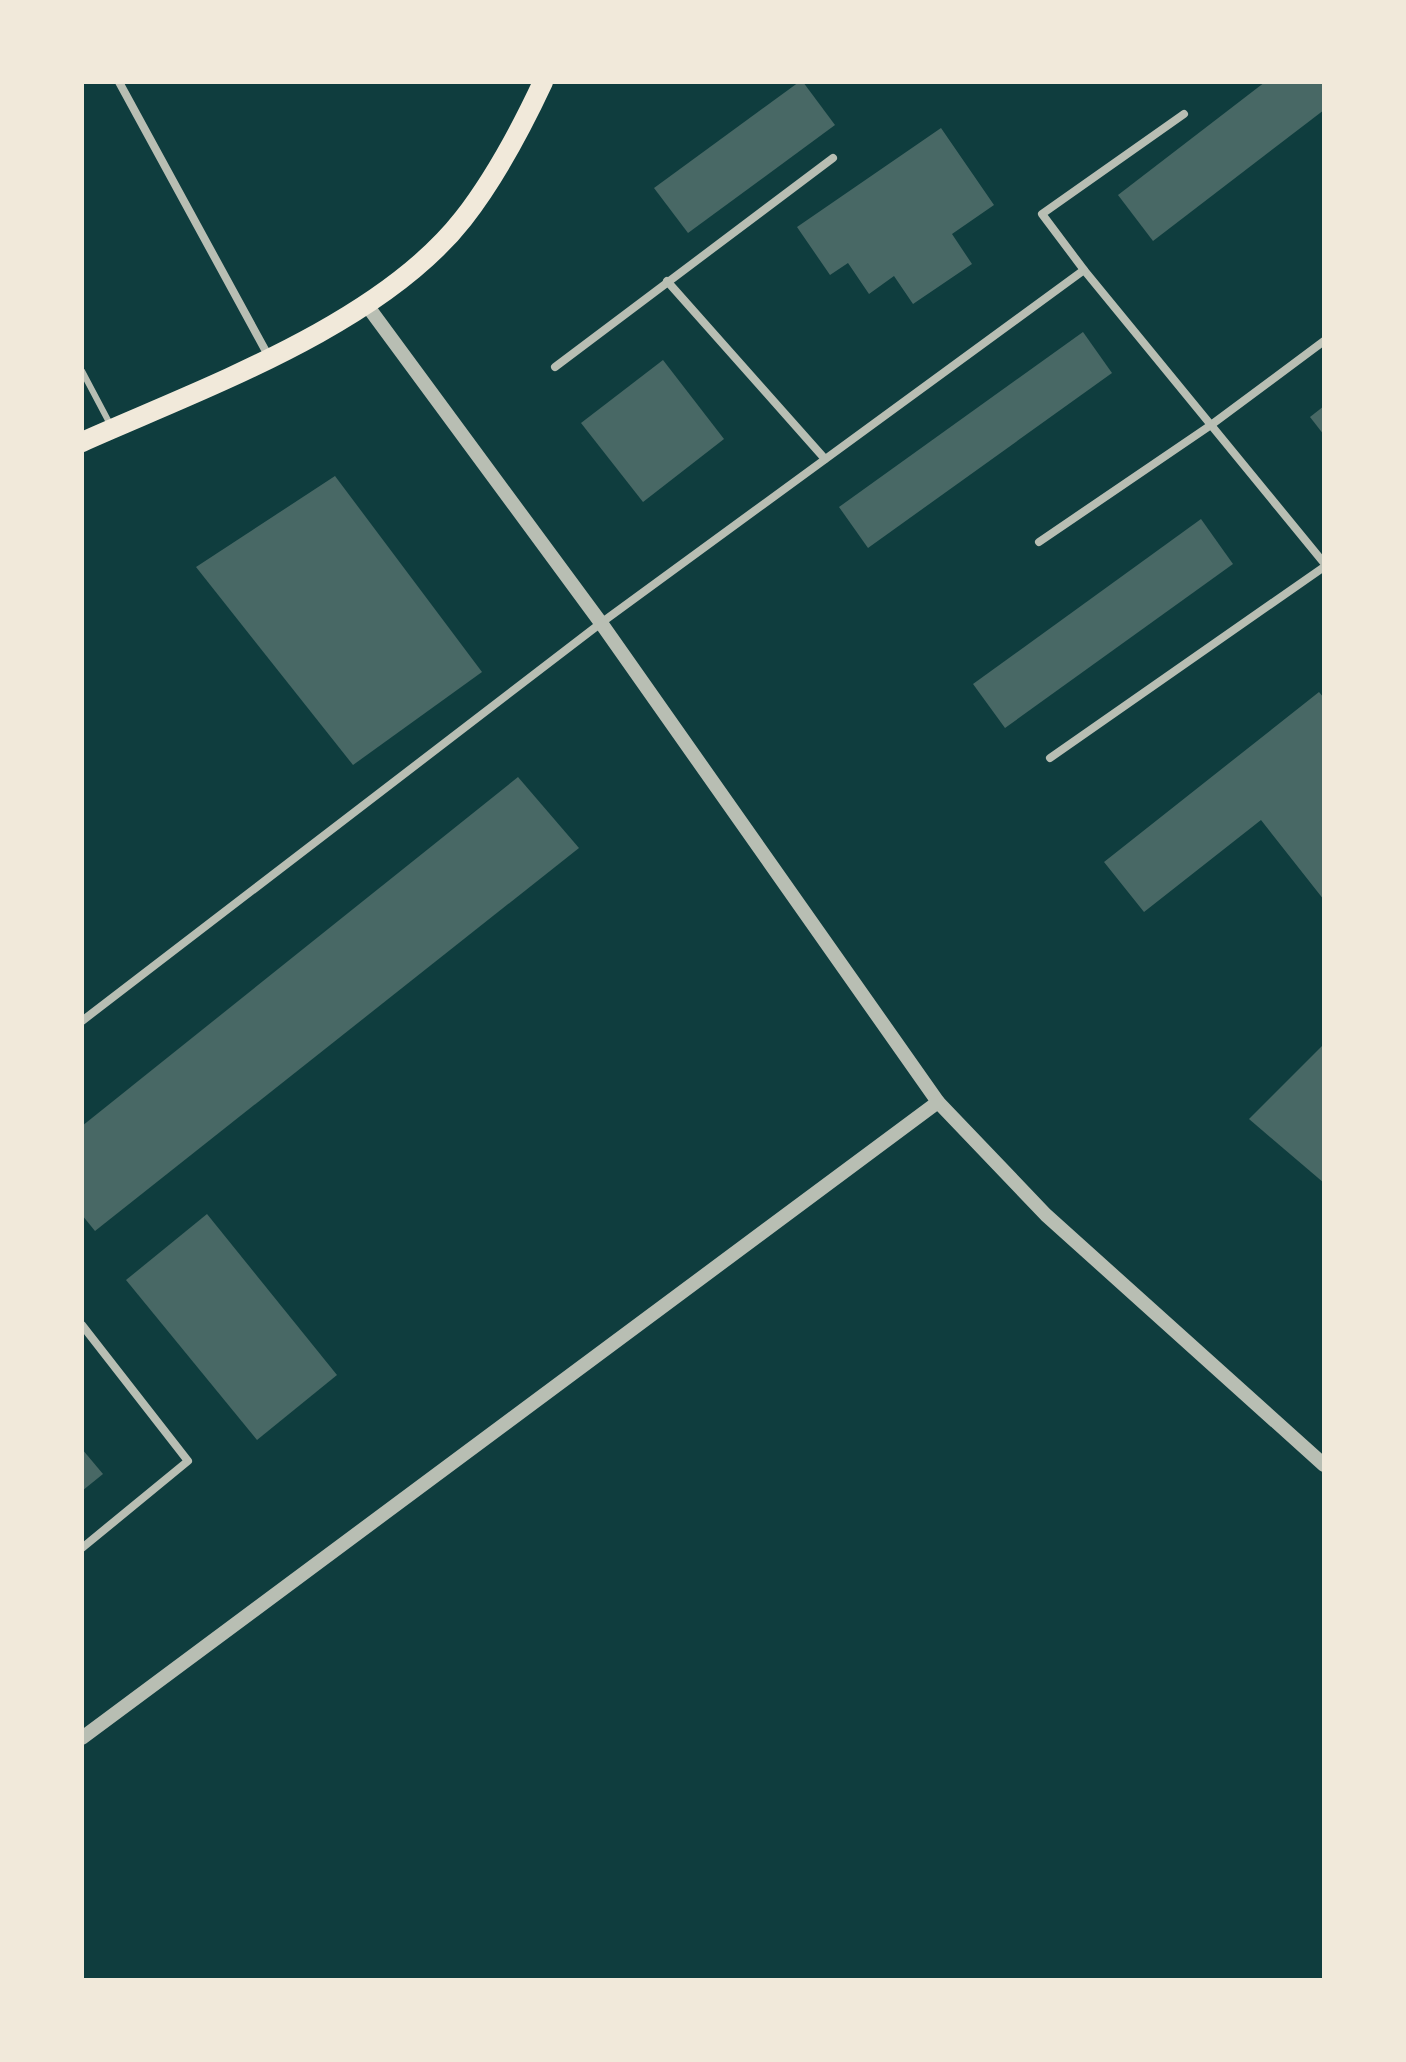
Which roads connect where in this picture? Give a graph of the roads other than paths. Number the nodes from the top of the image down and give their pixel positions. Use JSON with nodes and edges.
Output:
{"nodes":[{"id":1,"x":119,"y":82,"type":"edge"},
{"id":2,"x":543,"y":82,"type":"edge"},
{"id":3,"x":1184,"y":114,"type":"dead end"},
{"id":4,"x":833,"y":158,"type":"dead end"},
{"id":5,"x":1084,"y":270,"type":"junction"},
{"id":6,"x":667,"y":281,"type":"junction"},
{"id":7,"x":366,"y":304,"type":"junction"},
{"id":8,"x":1324,"y":341,"type":"edge"},
{"id":9,"x":270,"y":358,"type":"junction"},
{"id":10,"x":555,"y":367,"type":"dead end"},
{"id":11,"x":82,"y":371,"type":"edge"},
{"id":12,"x":1211,"y":425,"type":"junction"},
{"id":13,"x":112,"y":428,"type":"junction"},
{"id":14,"x":82,"y":442,"type":"edge"},
{"id":15,"x":825,"y":459,"type":"junction"},
{"id":16,"x":1039,"y":542,"type":"dead end"},
{"id":17,"x":1324,"y":565,"type":"edge"},
{"id":18,"x":601,"y":623,"type":"junction"},
{"id":19,"x":1050,"y":758,"type":"dead end"},
{"id":20,"x":82,"y":1021,"type":"edge"},
{"id":21,"x":938,"y":1102,"type":"junction"},
{"id":22,"x":82,"y":1325,"type":"edge"},
{"id":23,"x":1324,"y":1465,"type":"edge"},
{"id":24,"x":82,"y":1548,"type":"edge"},
{"id":25,"x":82,"y":1738,"type":"edge"}],
"edges":[{"from":1,"to":9,"type":"street"},
{"from":2,"to":7,"type":"main road"},
{"from":3,"to":5,"type":"street"},
{"from":4,"to":6,"type":"street"},
{"from":5,"to":12,"type":"street"},
{"from":5,"to":15,"type":"street"},
{"from":6,"to":10,"type":"street"},
{"from":6,"to":15,"type":"street"},
{"from":7,"to":9,"type":"main road"},
{"from":7,"to":18,"type":"street"},
{"from":8,"to":12,"type":"street"},
{"from":9,"to":13,"type":"main road"},
{"from":11,"to":13,"type":"lane"},
{"from":12,"to":16,"type":"street"},
{"from":12,"to":17,"type":"street"},
{"from":13,"to":14,"type":"main road"},
{"from":15,"to":18,"type":"street"},
{"from":17,"to":19,"type":"street"},
{"from":18,"to":20,"type":"street"},
{"from":18,"to":21,"type":"street"},
{"from":21,"to":23,"type":"street"},
{"from":21,"to":25,"type":"street"},
{"from":22,"to":24,"type":"street"}]}
